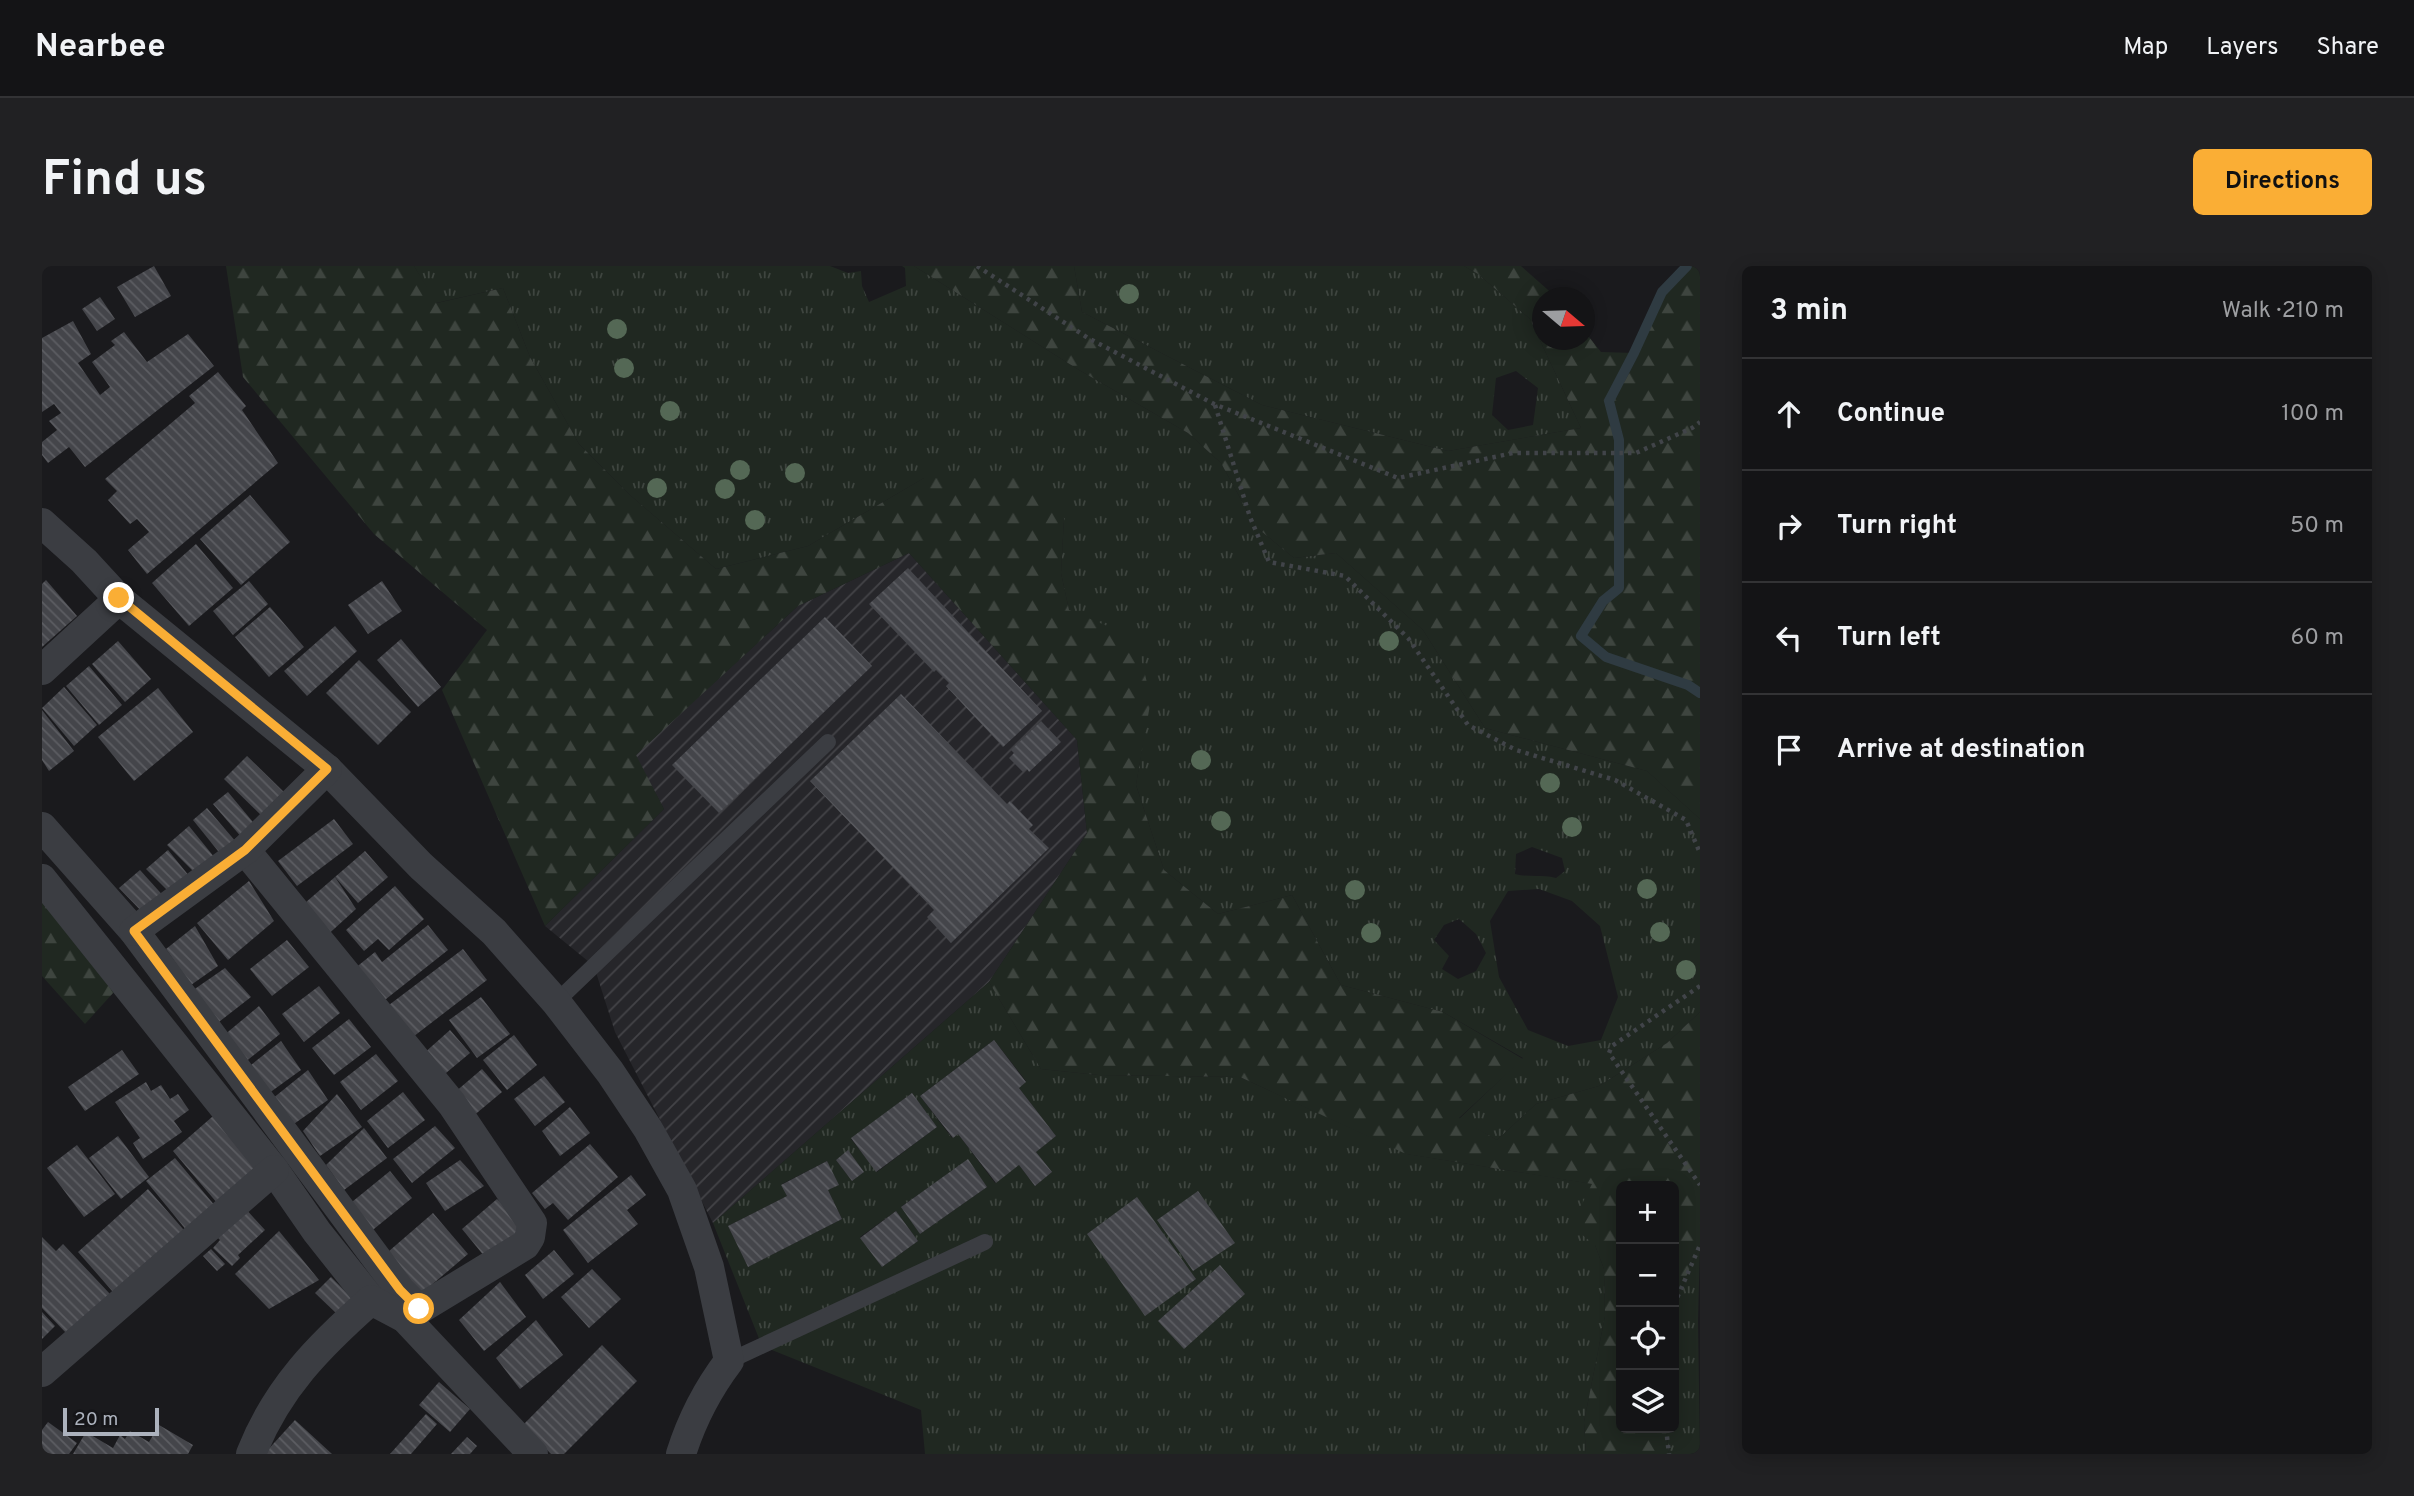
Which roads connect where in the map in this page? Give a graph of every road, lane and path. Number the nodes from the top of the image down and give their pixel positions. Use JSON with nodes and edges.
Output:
{"nodes":[{"id":1,"x":977,"y":266,"type":"edge"},
{"id":2,"x":1214,"y":404,"type":"junction"},
{"id":3,"x":1700,"y":422,"type":"edge"},
{"id":4,"x":42,"y":523,"type":"edge"},
{"id":5,"x":119,"y":598,"type":"junction"},
{"id":6,"x":42,"y":670,"type":"edge"},
{"id":7,"x":828,"y":742,"type":"dead end"},
{"id":8,"x":327,"y":769,"type":"junction"},
{"id":9,"x":42,"y":827,"type":"edge"},
{"id":10,"x":245,"y":850,"type":"junction"},
{"id":11,"x":1700,"y":852,"type":"edge"},
{"id":12,"x":42,"y":879,"type":"edge"},
{"id":13,"x":134,"y":931,"type":"junction"},
{"id":14,"x":1700,"y":986,"type":"edge"},
{"id":15,"x":556,"y":1002,"type":"junction"},
{"id":16,"x":274,"y":1170,"type":"junction"},
{"id":17,"x":1700,"y":1185,"type":"edge"},
{"id":18,"x":985,"y":1242,"type":"dead end"},
{"id":19,"x":1700,"y":1245,"type":"edge"},
{"id":20,"x":1679,"y":1293,"type":"edge"},
{"id":21,"x":371,"y":1300,"type":"junction"},
{"id":22,"x":412,"y":1314,"type":"junction"},
{"id":23,"x":729,"y":1361,"type":"junction"},
{"id":24,"x":42,"y":1372,"type":"edge"},
{"id":25,"x":1667,"y":1433,"type":"edge"},
{"id":26,"x":251,"y":1454,"type":"edge"},
{"id":27,"x":533,"y":1454,"type":"edge"},
{"id":28,"x":681,"y":1454,"type":"edge"},
{"id":29,"x":1669,"y":1454,"type":"edge"}],
"edges":[{"from":1,"to":2,"type":"path"},
{"from":2,"to":3,"type":"path"},
{"from":2,"to":11,"type":"path"},
{"from":4,"to":5,"type":"street"},
{"from":5,"to":6,"type":"street"},
{"from":5,"to":8,"type":"street"},
{"from":7,"to":15,"type":"lane"},
{"from":8,"to":10,"type":"street"},
{"from":8,"to":15,"type":"street"},
{"from":9,"to":13,"type":"street"},
{"from":10,"to":13,"type":"street"},
{"from":10,"to":22,"type":"street"},
{"from":12,"to":16,"type":"street"},
{"from":13,"to":22,"type":"street"},
{"from":14,"to":17,"type":"path"},
{"from":15,"to":23,"type":"street"},
{"from":16,"to":21,"type":"street"},
{"from":16,"to":24,"type":"street"},
{"from":18,"to":23,"type":"lane"},
{"from":19,"to":20,"type":"path"},
{"from":21,"to":22,"type":"street"},
{"from":21,"to":26,"type":"street"},
{"from":22,"to":27,"type":"street"},
{"from":23,"to":28,"type":"street"},
{"from":25,"to":29,"type":"path"}]}
